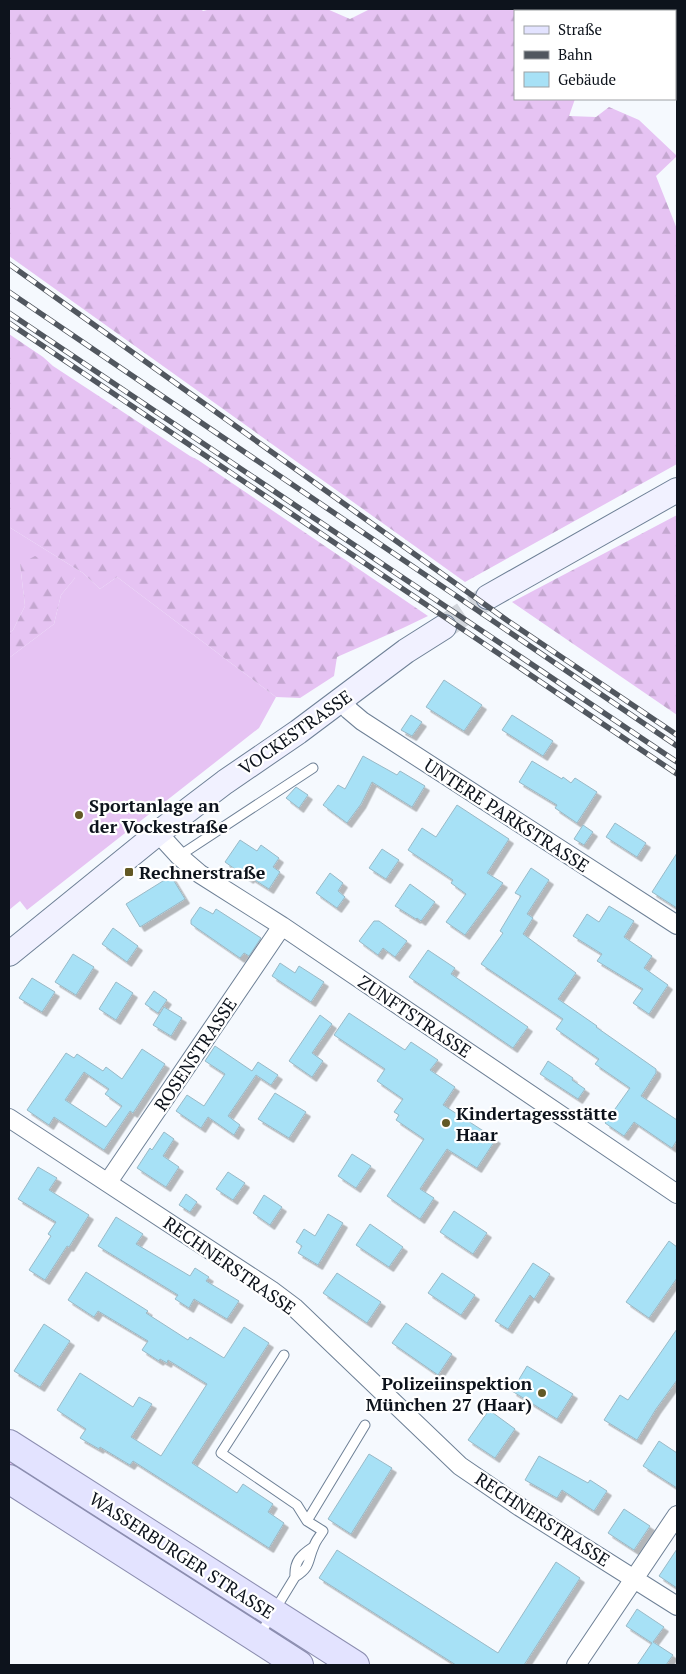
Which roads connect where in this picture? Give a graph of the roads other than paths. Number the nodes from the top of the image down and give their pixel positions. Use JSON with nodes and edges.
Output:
{"nodes":[{"id":1,"x":677,"y":490,"type":"edge"},
{"id":2,"x":488,"y":597,"type":"tunnel mouth"},
{"id":3,"x":444,"y":627,"type":"tunnel mouth"},
{"id":4,"x":342,"y":700,"type":"junction"},
{"id":5,"x":313,"y":768,"type":"dead end"},
{"id":6,"x":158,"y":833,"type":"junction"},
{"id":7,"x":179,"y":856,"type":"junction"},
{"id":8,"x":282,"y":926,"type":"junction"},
{"id":9,"x":677,"y":926,"type":"edge"},
{"id":10,"x":9,"y":954,"type":"edge"},
{"id":11,"x":9,"y":1118,"type":"edge"},
{"id":12,"x":108,"y":1182,"type":"junction"},
{"id":13,"x":677,"y":1194,"type":"edge"},
{"id":14,"x":284,"y":1355,"type":"dead end"},
{"id":15,"x":365,"y":1425,"type":"dead end"},
{"id":16,"x":9,"y":1444,"type":"edge"},
{"id":17,"x":9,"y":1479,"type":"edge"},
{"id":18,"x":677,"y":1515,"type":"edge"},
{"id":19,"x":307,"y":1521,"type":"junction"},
{"id":20,"x":635,"y":1578,"type":"junction"},
{"id":21,"x":677,"y":1606,"type":"edge"},
{"id":22,"x":274,"y":1613,"type":"junction"},
{"id":23,"x":257,"y":1639,"type":"junction"},
{"id":24,"x":299,"y":1665,"type":"edge"},
{"id":25,"x":355,"y":1665,"type":"edge"},
{"id":26,"x":576,"y":1665,"type":"edge"}],
"edges":[{"from":1,"to":2,"type":"main road"},
{"from":3,"to":4,"type":"main road","name":"VOCKESTRASSE"},
{"from":4,"to":6,"type":"main road","name":"VOCKESTRASSE"},
{"from":4,"to":9,"type":"street","name":"UNTERE PARKSTRASSE"},
{"from":5,"to":7,"type":"lane"},
{"from":6,"to":7,"type":"street","name":"ZUNFTSTRASSE"},
{"from":6,"to":10,"type":"main road","name":"VOCKESTRASSE"},
{"from":7,"to":8,"type":"street","name":"ZUNFTSTRASSE"},
{"from":8,"to":12,"type":"street","name":"ROSENSTRASSE"},
{"from":8,"to":13,"type":"street","name":"ZUNFTSTRASSE"},
{"from":11,"to":12,"type":"street","name":"RECHNERSTRASSE"},
{"from":12,"to":20,"type":"street","name":"RECHNERSTRASSE"},
{"from":14,"to":19,"type":"lane"},
{"from":15,"to":19,"type":"lane"},
{"from":16,"to":22,"type":"main road","name":"WASSERBURGER STRASSE"},
{"from":17,"to":23,"type":"main road","name":"WASSERBURGER STRASSE"},
{"from":18,"to":20,"type":"street"},
{"from":19,"to":22,"type":"lane"},
{"from":20,"to":21,"type":"street","name":"RECHNERSTRASSE"},
{"from":20,"to":26,"type":"street"},
{"from":22,"to":23,"type":"lane"},
{"from":22,"to":25,"type":"main road","name":"WASSERBURGER STRASSE"},
{"from":23,"to":24,"type":"main road","name":"WASSERBURGER STRASSE"}]}
